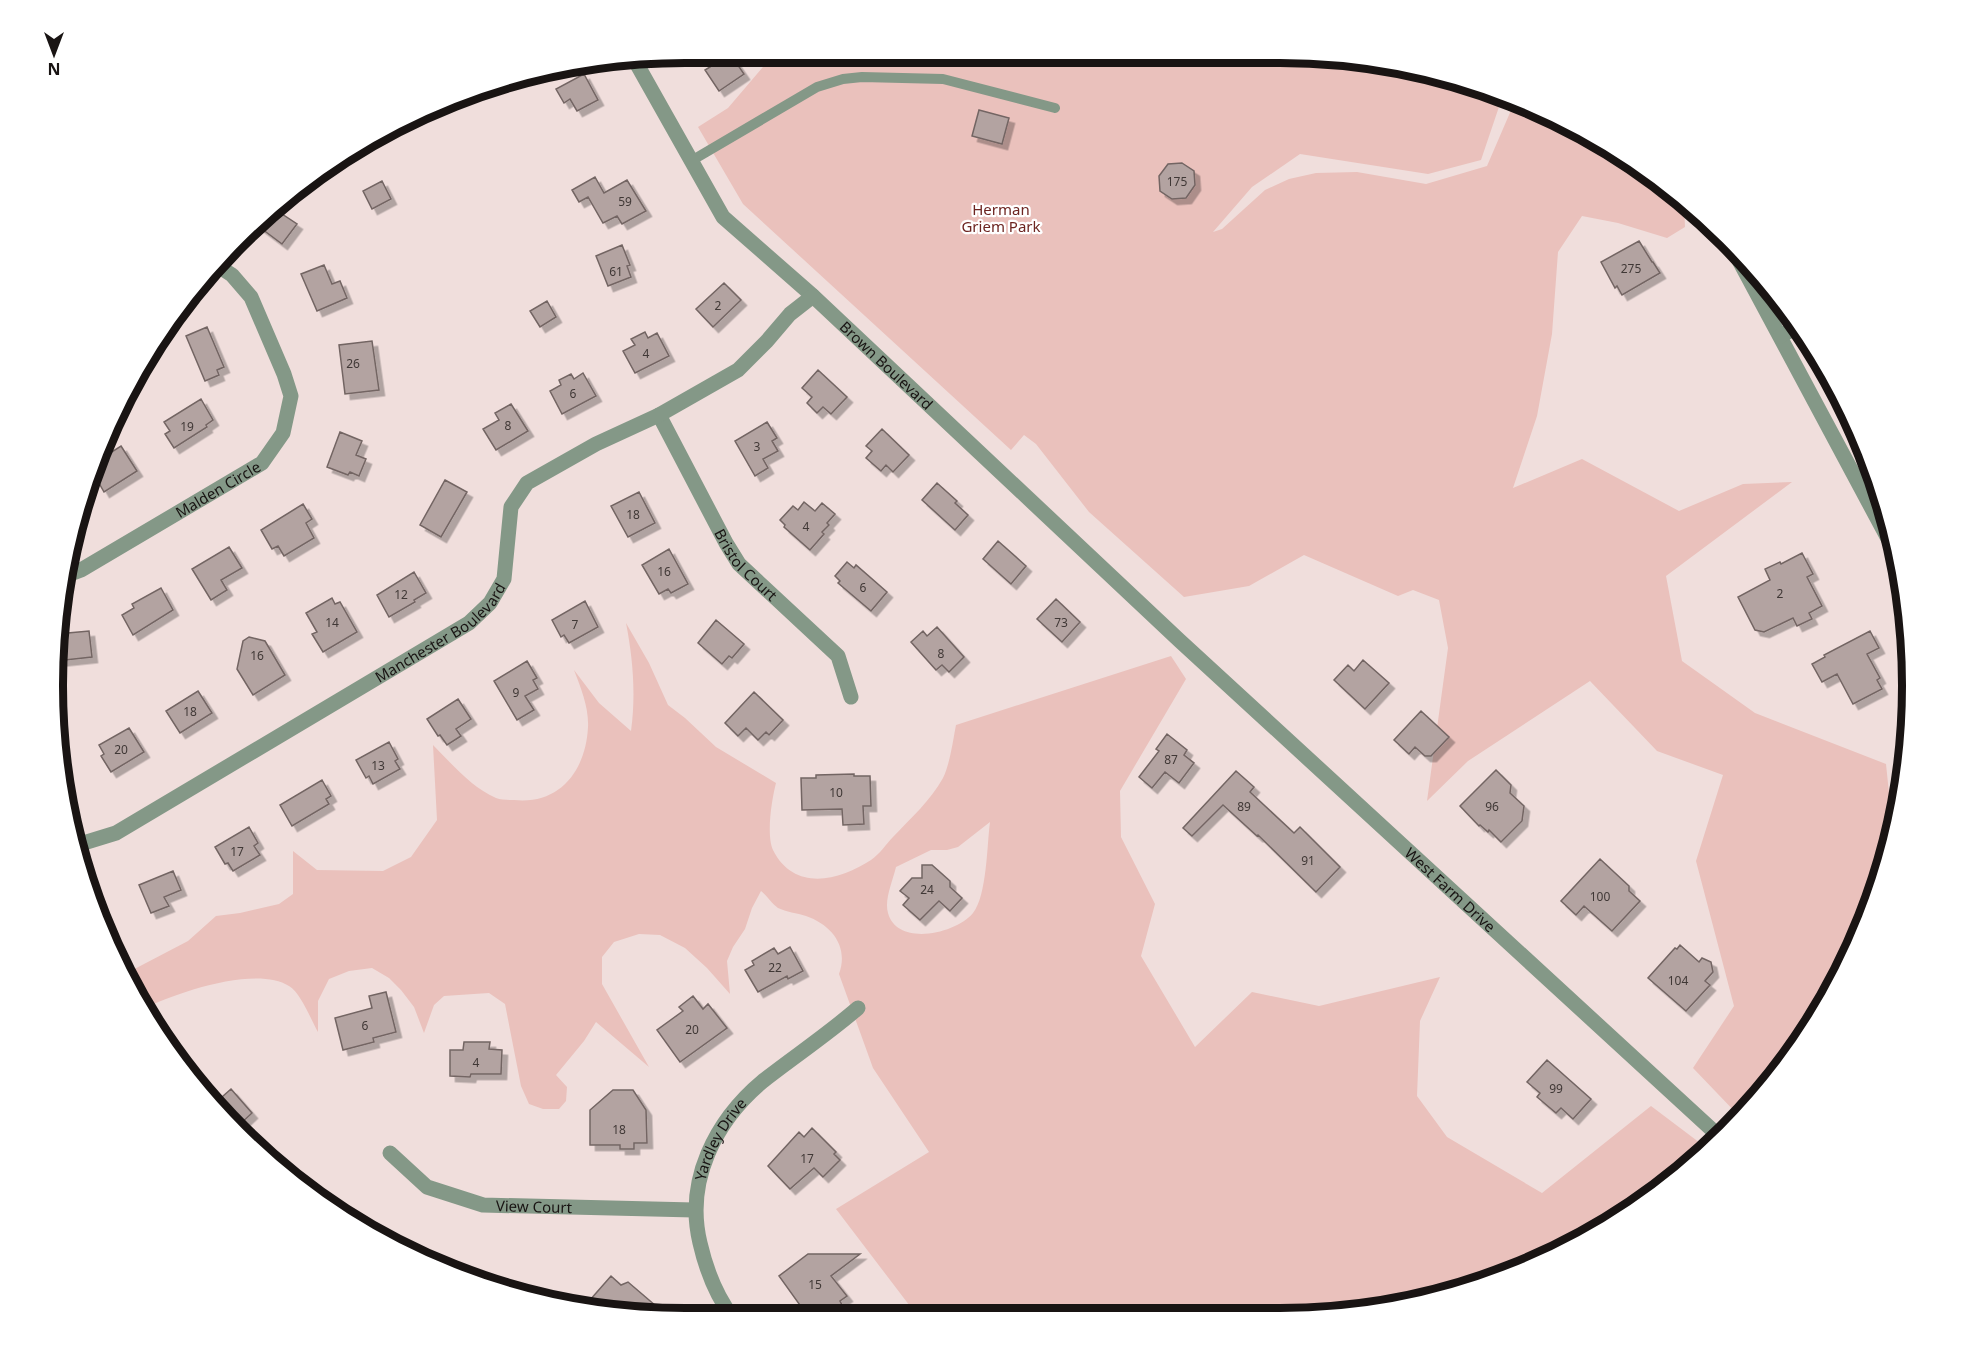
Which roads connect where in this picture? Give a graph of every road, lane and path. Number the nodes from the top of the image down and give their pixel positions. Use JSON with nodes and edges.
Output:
{"nodes":[{"id":1,"x":637,"y":65,"type":"edge"},
{"id":2,"x":1055,"y":108,"type":"dead end"},
{"id":3,"x":691,"y":161,"type":"junction"},
{"id":4,"x":223,"y":269,"type":"edge"},
{"id":5,"x":1746,"y":272,"type":"edge"},
{"id":6,"x":813,"y":296,"type":"junction"},
{"id":7,"x":1790,"y":331,"type":"edge"},
{"id":8,"x":1780,"y":336,"type":"junction"},
{"id":9,"x":659,"y":415,"type":"junction"},
{"id":10,"x":1881,"y":525,"type":"edge"},
{"id":11,"x":73,"y":573,"type":"edge"},
{"id":12,"x":1180,"y":641,"type":"joint"},
{"id":13,"x":851,"y":697,"type":"dead end"},
{"id":14,"x":83,"y":843,"type":"edge"},
{"id":15,"x":858,"y":1008,"type":"dead end"},
{"id":16,"x":1714,"y":1132,"type":"edge"},
{"id":17,"x":390,"y":1153,"type":"dead end"},
{"id":18,"x":694,"y":1210,"type":"junction"},
{"id":19,"x":726,"y":1308,"type":"edge"}],
"edges":[{"from":1,"to":3,"type":"street","name":"Brown Boulevard"},
{"from":2,"to":3,"type":"lane"},
{"from":3,"to":6,"type":"street","name":"Brown Boulevard"},
{"from":4,"to":11,"type":"street","name":"Malden Circle"},
{"from":5,"to":8,"type":"street"},
{"from":6,"to":9,"type":"street","name":"Manchester Boulevard"},
{"from":6,"to":12,"type":"street","name":"Brown Boulevard"},
{"from":7,"to":8,"type":"street"},
{"from":8,"to":10,"type":"street"},
{"from":9,"to":13,"type":"street","name":"Bristol Court"},
{"from":9,"to":14,"type":"street","name":"Manchester Boulevard"},
{"from":12,"to":16,"type":"street","name":"West Farm Drive"},
{"from":15,"to":18,"type":"street","name":"Yardley Drive"},
{"from":17,"to":18,"type":"street","name":"View Court"},
{"from":18,"to":19,"type":"street","name":"Yardley Drive"}]}
